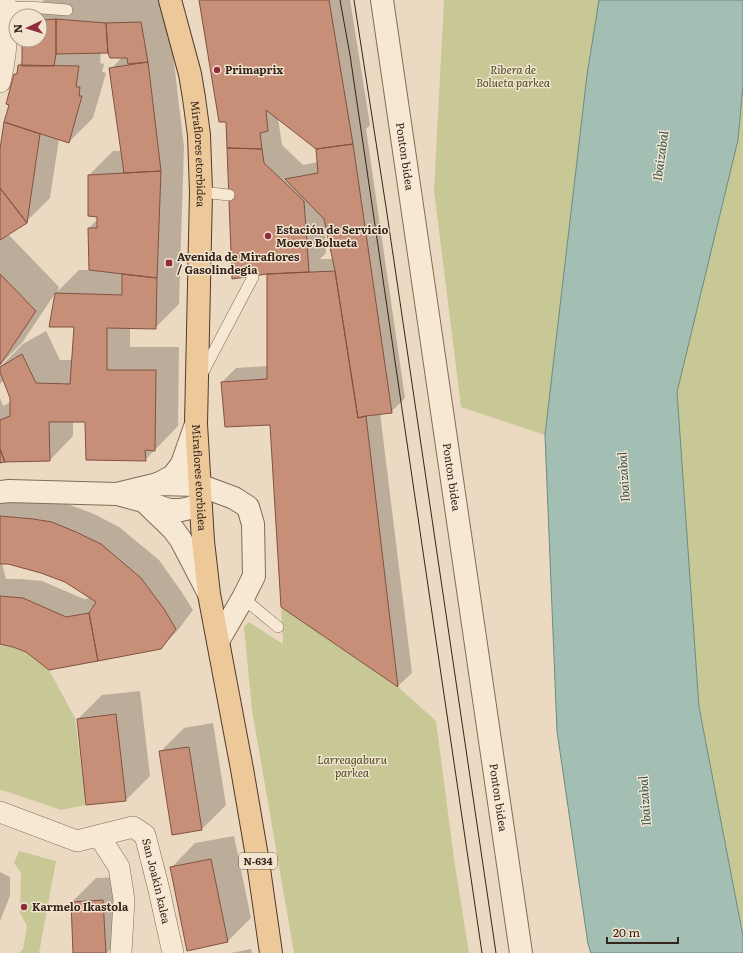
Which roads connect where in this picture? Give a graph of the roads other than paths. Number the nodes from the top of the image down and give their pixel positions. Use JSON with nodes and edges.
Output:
{"nodes":[{"id":1,"x":170,"y":0,"type":"edge"},
{"id":2,"x":382,"y":0,"type":"edge"},
{"id":3,"x":5,"y":4,"type":"edge"},
{"id":4,"x":67,"y":10,"type":"dead end"},
{"id":5,"x":0,"y":82,"type":"edge"},
{"id":6,"x":202,"y":192,"type":"junction"},
{"id":7,"x":229,"y":195,"type":"dead end"},
{"id":8,"x":253,"y":277,"type":"dead end"},
{"id":9,"x":196,"y":385,"type":"junction"},
{"id":10,"x":196,"y":424,"type":"junction"},
{"id":11,"x":158,"y":484,"type":"junction"},
{"id":12,"x":0,"y":492,"type":"edge"},
{"id":13,"x":117,"y":494,"type":"junction"},
{"id":14,"x":200,"y":494,"type":"junction"},
{"id":15,"x":143,"y":501,"type":"junction"},
{"id":16,"x":209,"y":594,"type":"junction"},
{"id":17,"x":243,"y":598,"type":"junction"},
{"id":18,"x":278,"y":627,"type":"dead end"},
{"id":19,"x":218,"y":641,"type":"junction"},
{"id":20,"x":0,"y":812,"type":"edge"},
{"id":21,"x":99,"y":836,"type":"junction"},
{"id":22,"x":121,"y":953,"type":"edge"},
{"id":23,"x":173,"y":953,"type":"edge"},
{"id":24,"x":271,"y":953,"type":"edge"},
{"id":25,"x":521,"y":953,"type":"edge"}],
"edges":[{"from":1,"to":6,"type":"main road","name":"Miraflores etorbidea"},
{"from":2,"to":25,"type":"street","name":"Ponton bidea"},
{"from":3,"to":4,"type":"lane"},
{"from":3,"to":5,"type":"street"},
{"from":6,"to":7,"type":"lane"},
{"from":6,"to":9,"type":"main road","name":"Miraflores etorbidea"},
{"from":8,"to":9,"type":"lane"},
{"from":9,"to":10,"type":"main road","name":"Miraflores etorbidea"},
{"from":10,"to":11,"type":"street"},
{"from":10,"to":14,"type":"main road","name":"Miraflores etorbidea"},
{"from":11,"to":13,"type":"street"},
{"from":11,"to":14,"type":"street"},
{"from":12,"to":13,"type":"street"},
{"from":13,"to":15,"type":"street"},
{"from":14,"to":15,"type":"street"},
{"from":14,"to":16,"type":"main road","name":"Miraflores etorbidea"},
{"from":14,"to":17,"type":"street"},
{"from":15,"to":16,"type":"street"},
{"from":16,"to":19,"type":"main road","name":"Miraflores etorbidea"},
{"from":17,"to":18,"type":"lane"},
{"from":17,"to":19,"type":"street"},
{"from":19,"to":24,"type":"main road","name":"Miraflores etorbidea","number":"N-634"},
{"from":20,"to":21,"type":"street","name":"San Joakin kalea"},
{"from":21,"to":22,"type":"street"},
{"from":21,"to":23,"type":"street","name":"San Joakin kalea"}]}
